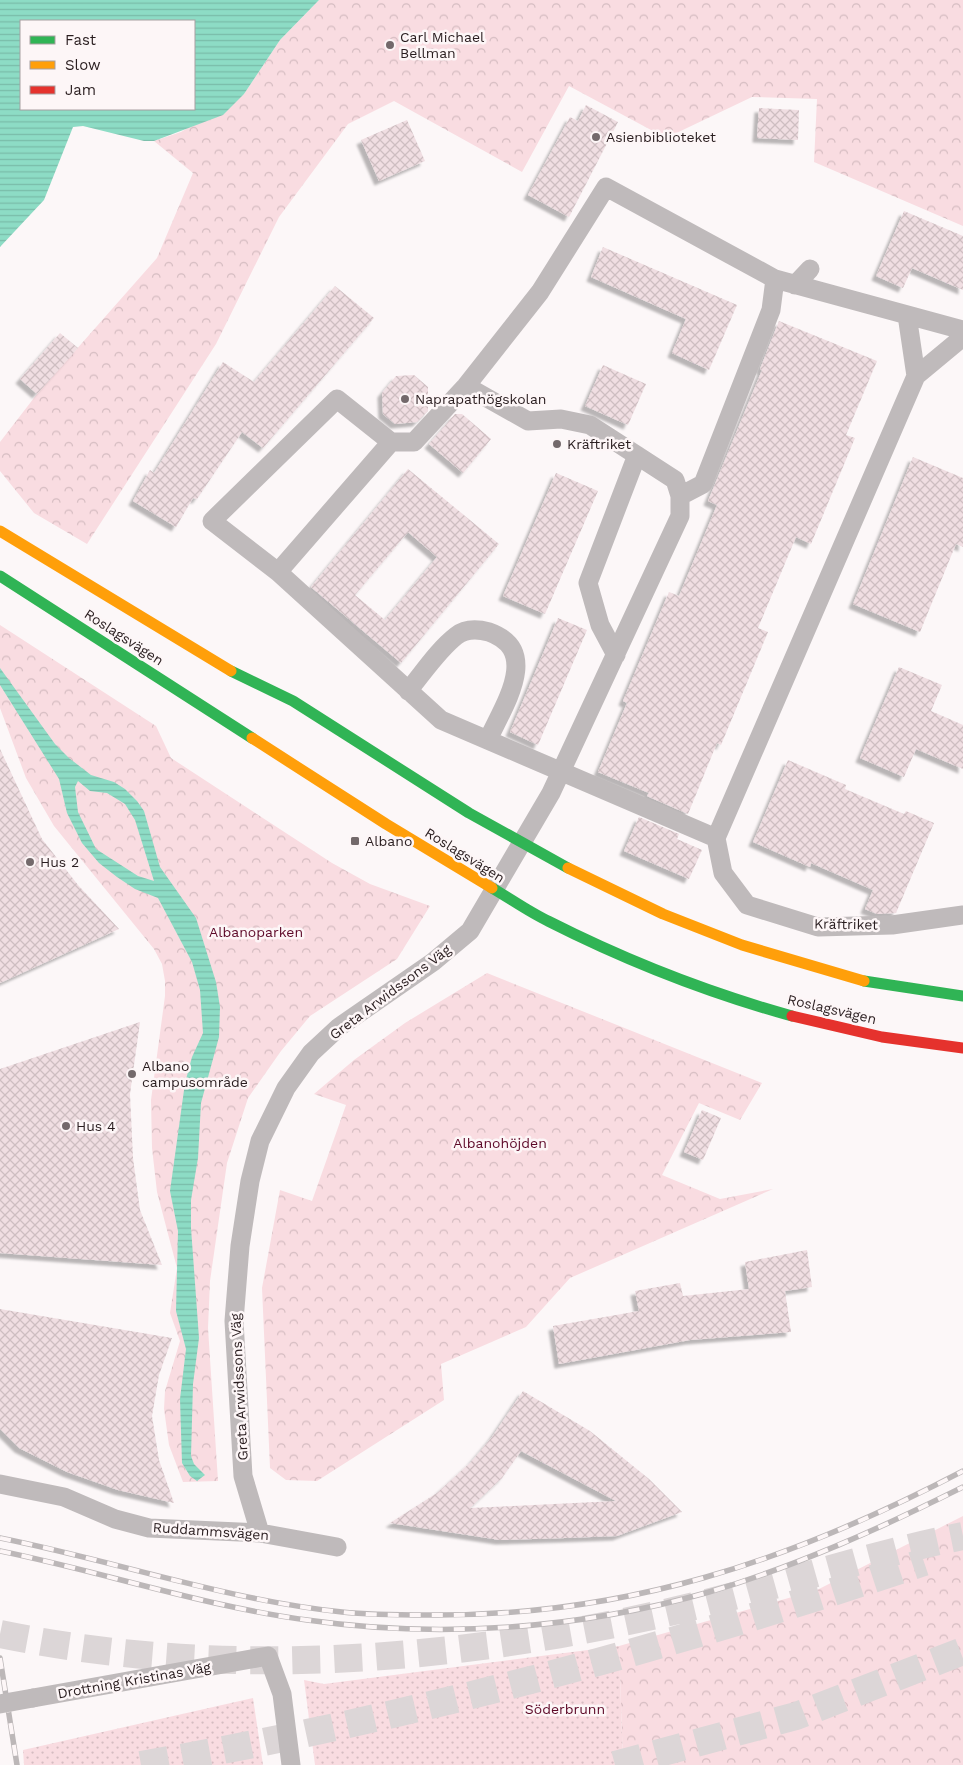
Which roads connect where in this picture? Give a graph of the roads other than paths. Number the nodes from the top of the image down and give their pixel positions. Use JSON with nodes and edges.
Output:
{"nodes":[{"id":1,"x":810,"y":269,"type":"dead end"},
{"id":2,"x":775,"y":280,"type":"junction"},
{"id":3,"x":796,"y":285,"type":"junction"},
{"id":4,"x":907,"y":315,"type":"junction"},
{"id":5,"x":963,"y":330,"type":"edge"},
{"id":6,"x":963,"y":337,"type":"edge"},
{"id":7,"x":916,"y":376,"type":"junction"},
{"id":8,"x":466,"y":386,"type":"junction"},
{"id":9,"x":391,"y":442,"type":"junction"},
{"id":10,"x":637,"y":455,"type":"junction"},
{"id":11,"x":680,"y":496,"type":"junction"},
{"id":12,"x":0,"y":531,"type":"edge"},
{"id":13,"x":278,"y":572,"type":"junction"},
{"id":14,"x":0,"y":576,"type":"edge"},
{"id":15,"x":616,"y":655,"type":"junction"},
{"id":16,"x":408,"y":690,"type":"junction"},
{"id":17,"x":488,"y":740,"type":"junction"},
{"id":18,"x":561,"y":772,"type":"junction"},
{"id":19,"x":716,"y":838,"type":"junction"},
{"id":20,"x":522,"y":843,"type":"junction"},
{"id":21,"x":494,"y":890,"type":"junction"},
{"id":22,"x":963,"y":915,"type":"edge"},
{"id":23,"x":963,"y":996,"type":"edge"},
{"id":24,"x":963,"y":1048,"type":"edge"},
{"id":25,"x":0,"y":1484,"type":"edge"},
{"id":26,"x":260,"y":1533,"type":"junction"},
{"id":27,"x":337,"y":1547,"type":"dead end"},
{"id":28,"x":0,"y":1704,"type":"edge"},
{"id":29,"x":291,"y":1765,"type":"edge"}],
"edges":[{"from":1,"to":3,"type":"street"},
{"from":2,"to":3,"type":"street"},
{"from":2,"to":8,"type":"street"},
{"from":2,"to":11,"type":"street"},
{"from":3,"to":4,"type":"street"},
{"from":4,"to":5,"type":"street"},
{"from":4,"to":7,"type":"street"},
{"from":6,"to":7,"type":"street"},
{"from":7,"to":19,"type":"street"},
{"from":8,"to":9,"type":"street"},
{"from":8,"to":10,"type":"street"},
{"from":9,"to":13,"type":"street"},
{"from":9,"to":13,"type":"street"},
{"from":10,"to":11,"type":"street"},
{"from":10,"to":15,"type":"street"},
{"from":11,"to":15,"type":"street"},
{"from":12,"to":20,"type":"main road","name":"Roslagsvägen"},
{"from":13,"to":16,"type":"street"},
{"from":14,"to":21,"type":"main road","name":"Roslagsvägen"},
{"from":15,"to":18,"type":"street"},
{"from":16,"to":17,"type":"street"},
{"from":16,"to":17,"type":"street"},
{"from":17,"to":18,"type":"street"},
{"from":18,"to":19,"type":"street"},
{"from":18,"to":20,"type":"street","name":"Greta Arwidssons Väg"},
{"from":19,"to":22,"type":"street","name":"Kräftriket"},
{"from":20,"to":21,"type":"street","name":"Greta Arwidssons Väg"},
{"from":20,"to":23,"type":"main road","name":"Roslagsvägen"},
{"from":21,"to":24,"type":"main road","name":"Roslagsvägen"},
{"from":21,"to":26,"type":"street","name":"Greta Arwidssons Väg"},
{"from":25,"to":26,"type":"street","name":"Ruddammsvägen"},
{"from":26,"to":27,"type":"street","name":"Ruddammsvägen"},
{"from":28,"to":29,"type":"street","name":"Drottning Kristinas Väg","bridge":true}]}
